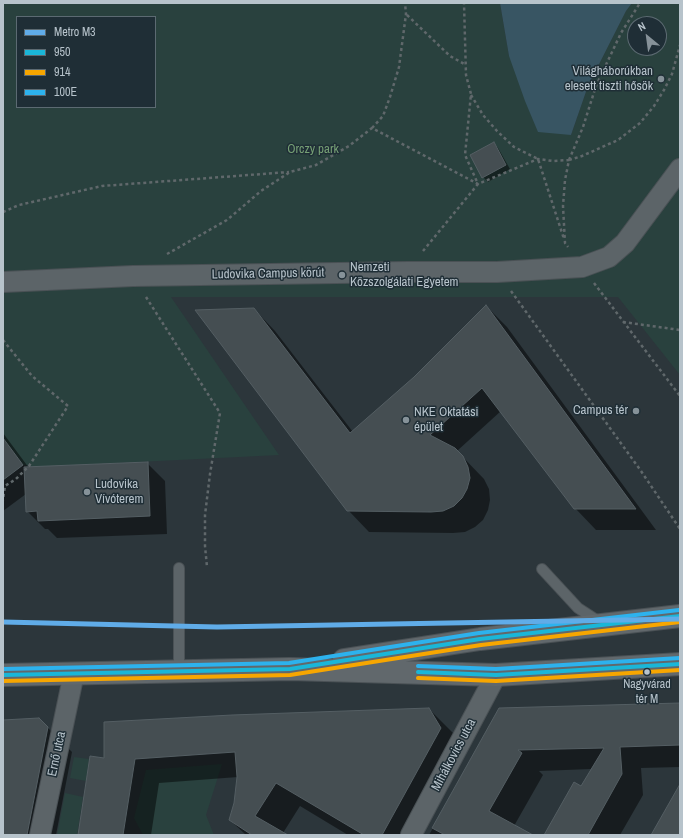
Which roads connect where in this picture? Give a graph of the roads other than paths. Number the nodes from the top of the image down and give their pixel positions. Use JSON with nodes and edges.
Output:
{"nodes":[{"id":1,"x":680,"y":168,"type":"edge"},
{"id":2,"x":3,"y":282,"type":"edge"},
{"id":3,"x":179,"y":568,"type":"dead end"},
{"id":4,"x":542,"y":569,"type":"dead end"},
{"id":5,"x":680,"y":616,"type":"edge"},
{"id":6,"x":602,"y":624,"type":"junction"},
{"id":7,"x":680,"y":664,"type":"edge"},
{"id":8,"x":290,"y":669,"type":"junction"},
{"id":9,"x":179,"y":671,"type":"junction"},
{"id":10,"x":74,"y":673,"type":"junction"},
{"id":11,"x":3,"y":675,"type":"edge"},
{"id":12,"x":496,"y":675,"type":"junction"},
{"id":13,"x":40,"y":835,"type":"edge"},
{"id":14,"x":411,"y":835,"type":"edge"}],
"edges":[{"from":1,"to":2,"type":"street","name":"Ludovika Campus körút"},
{"from":3,"to":9,"type":"lane"},
{"from":4,"to":6,"type":"lane"},
{"from":5,"to":6,"type":"main road"},
{"from":6,"to":8,"type":"main road"},
{"from":7,"to":12,"type":"main road"},
{"from":8,"to":9,"type":"main road"},
{"from":8,"to":12,"type":"main road"},
{"from":9,"to":10,"type":"main road"},
{"from":10,"to":11,"type":"main road"},
{"from":10,"to":13,"type":"street","name":"Ernő utca"},
{"from":12,"to":14,"type":"street","name":"Mihálkovics utca"}]}
